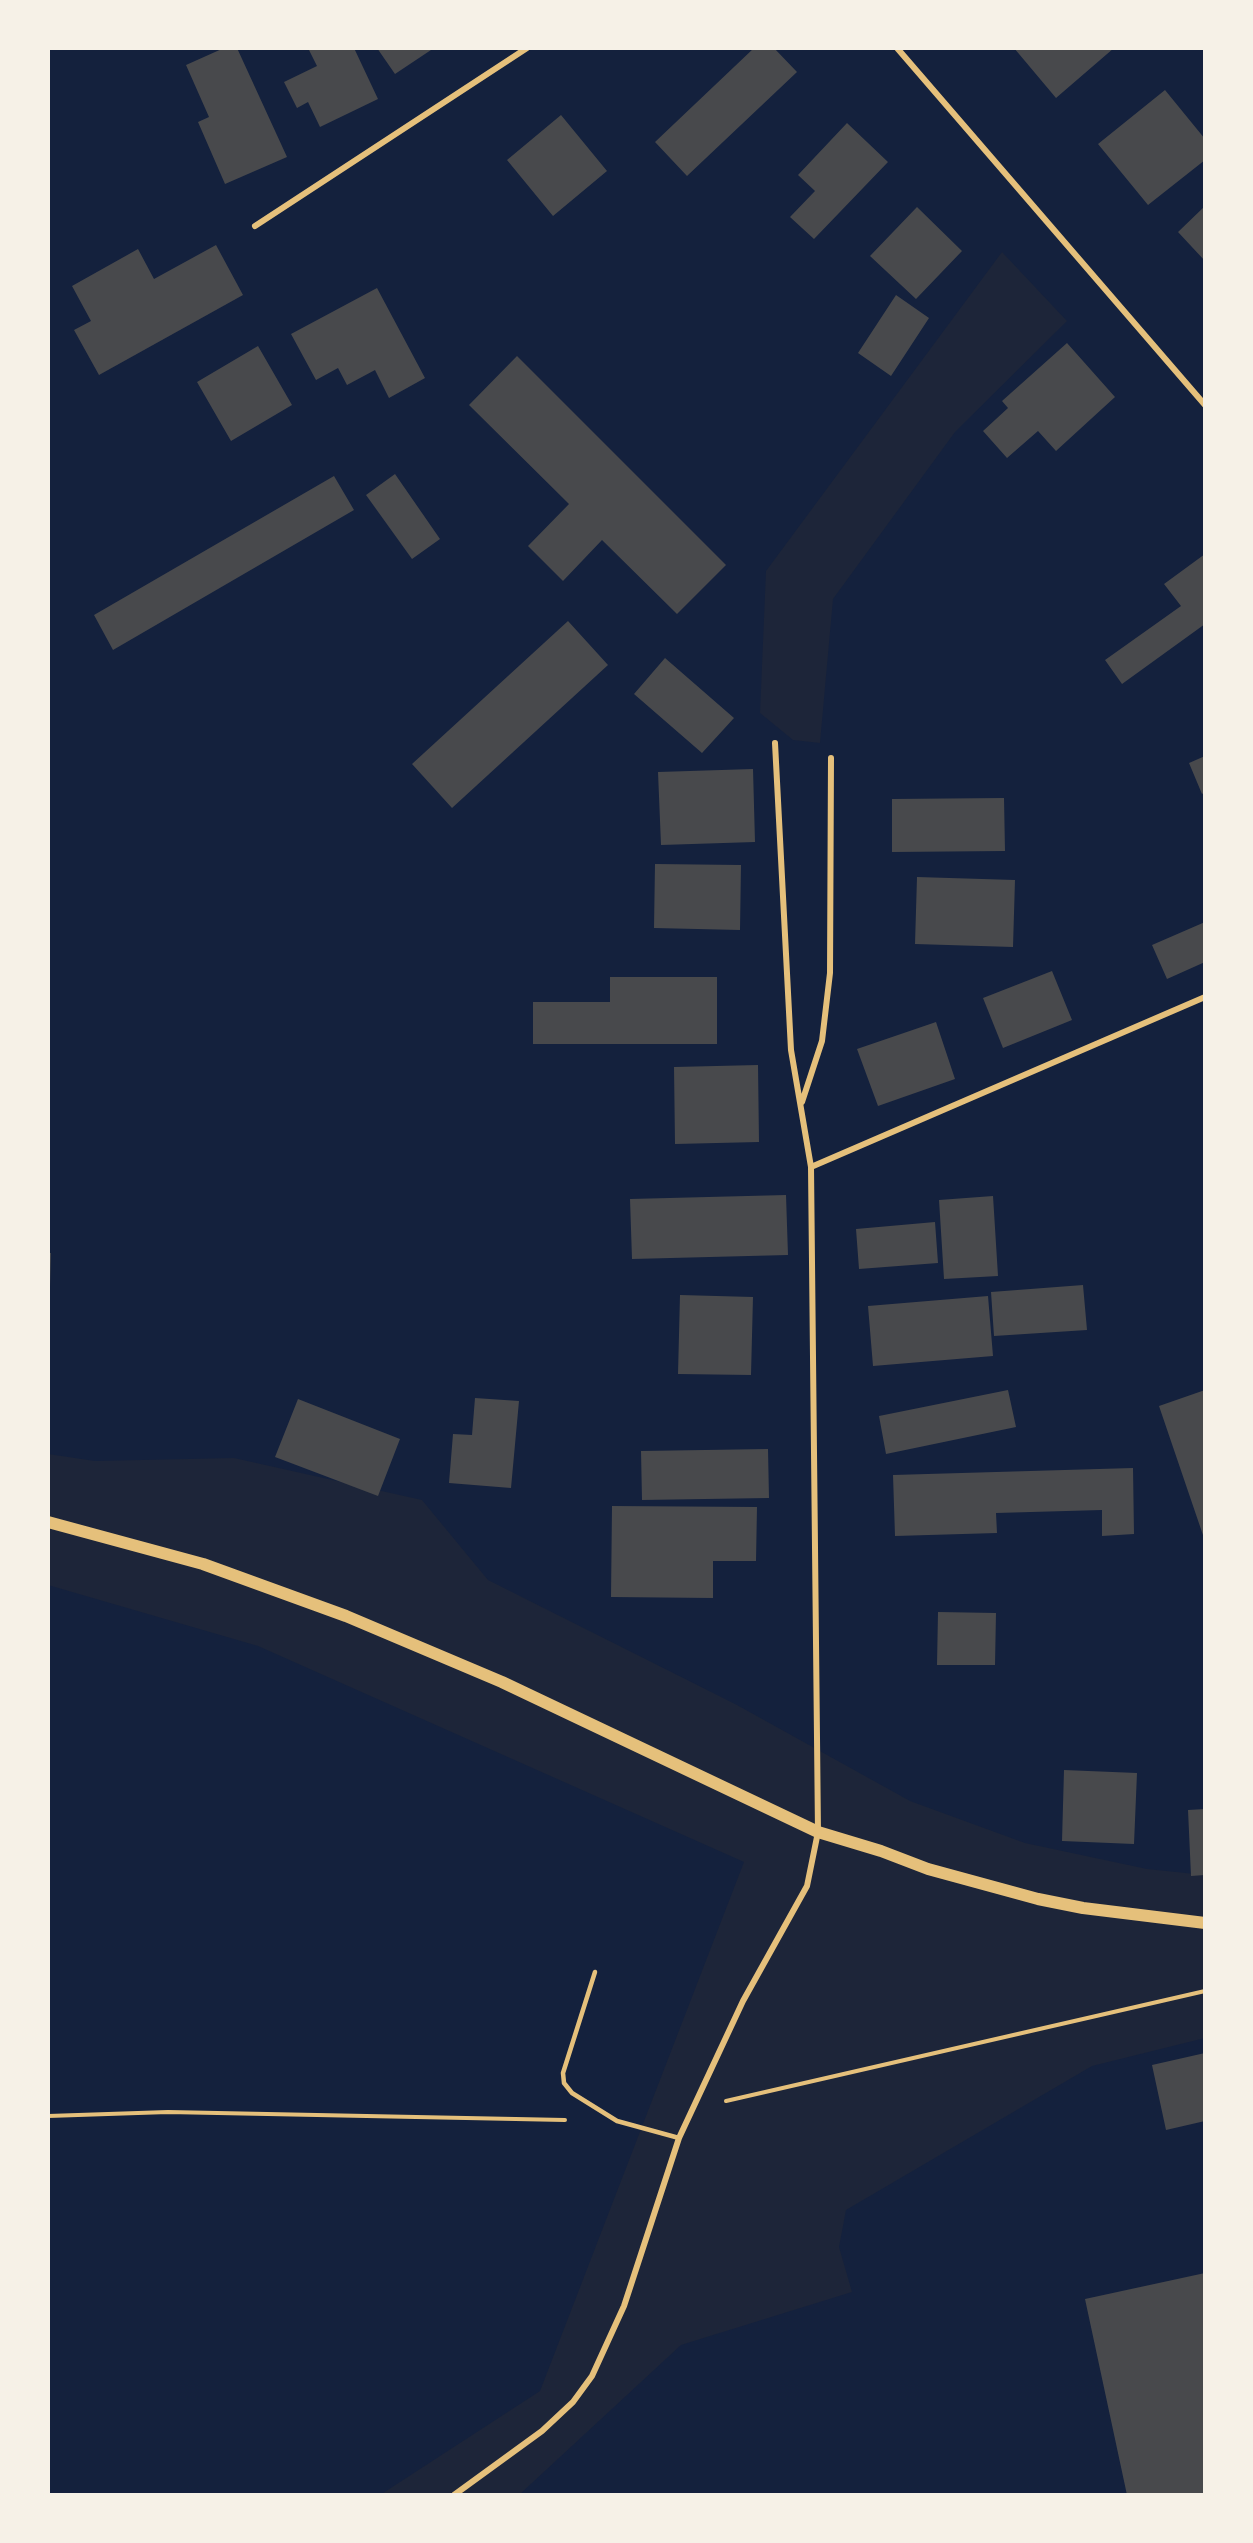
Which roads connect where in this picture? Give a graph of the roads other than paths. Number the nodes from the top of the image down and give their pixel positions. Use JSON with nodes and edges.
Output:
{"nodes":[{"id":1,"x":527,"y":48,"type":"edge"},
{"id":2,"x":897,"y":48,"type":"edge"},
{"id":3,"x":255,"y":226,"type":"dead end"},
{"id":4,"x":1205,"y":405,"type":"edge"},
{"id":5,"x":775,"y":743,"type":"dead end"},
{"id":6,"x":831,"y":758,"type":"dead end"},
{"id":7,"x":1205,"y":998,"type":"edge"},
{"id":8,"x":801,"y":1105,"type":"junction"},
{"id":9,"x":811,"y":1167,"type":"junction"},
{"id":10,"x":48,"y":1522,"type":"edge"},
{"id":11,"x":818,"y":1832,"type":"junction"},
{"id":12,"x":1205,"y":1923,"type":"edge"},
{"id":13,"x":595,"y":1972,"type":"dead end"},
{"id":14,"x":679,"y":2138,"type":"junction"},
{"id":15,"x":454,"y":2495,"type":"edge"}],
"edges":[{"from":1,"to":3,"type":"street"},
{"from":2,"to":4,"type":"street"},
{"from":5,"to":8,"type":"street"},
{"from":6,"to":8,"type":"street"},
{"from":7,"to":9,"type":"street"},
{"from":8,"to":9,"type":"street"},
{"from":9,"to":11,"type":"street"},
{"from":10,"to":11,"type":"main road"},
{"from":11,"to":12,"type":"main road"},
{"from":11,"to":14,"type":"street"},
{"from":13,"to":14,"type":"lane"},
{"from":14,"to":15,"type":"street"}]}
